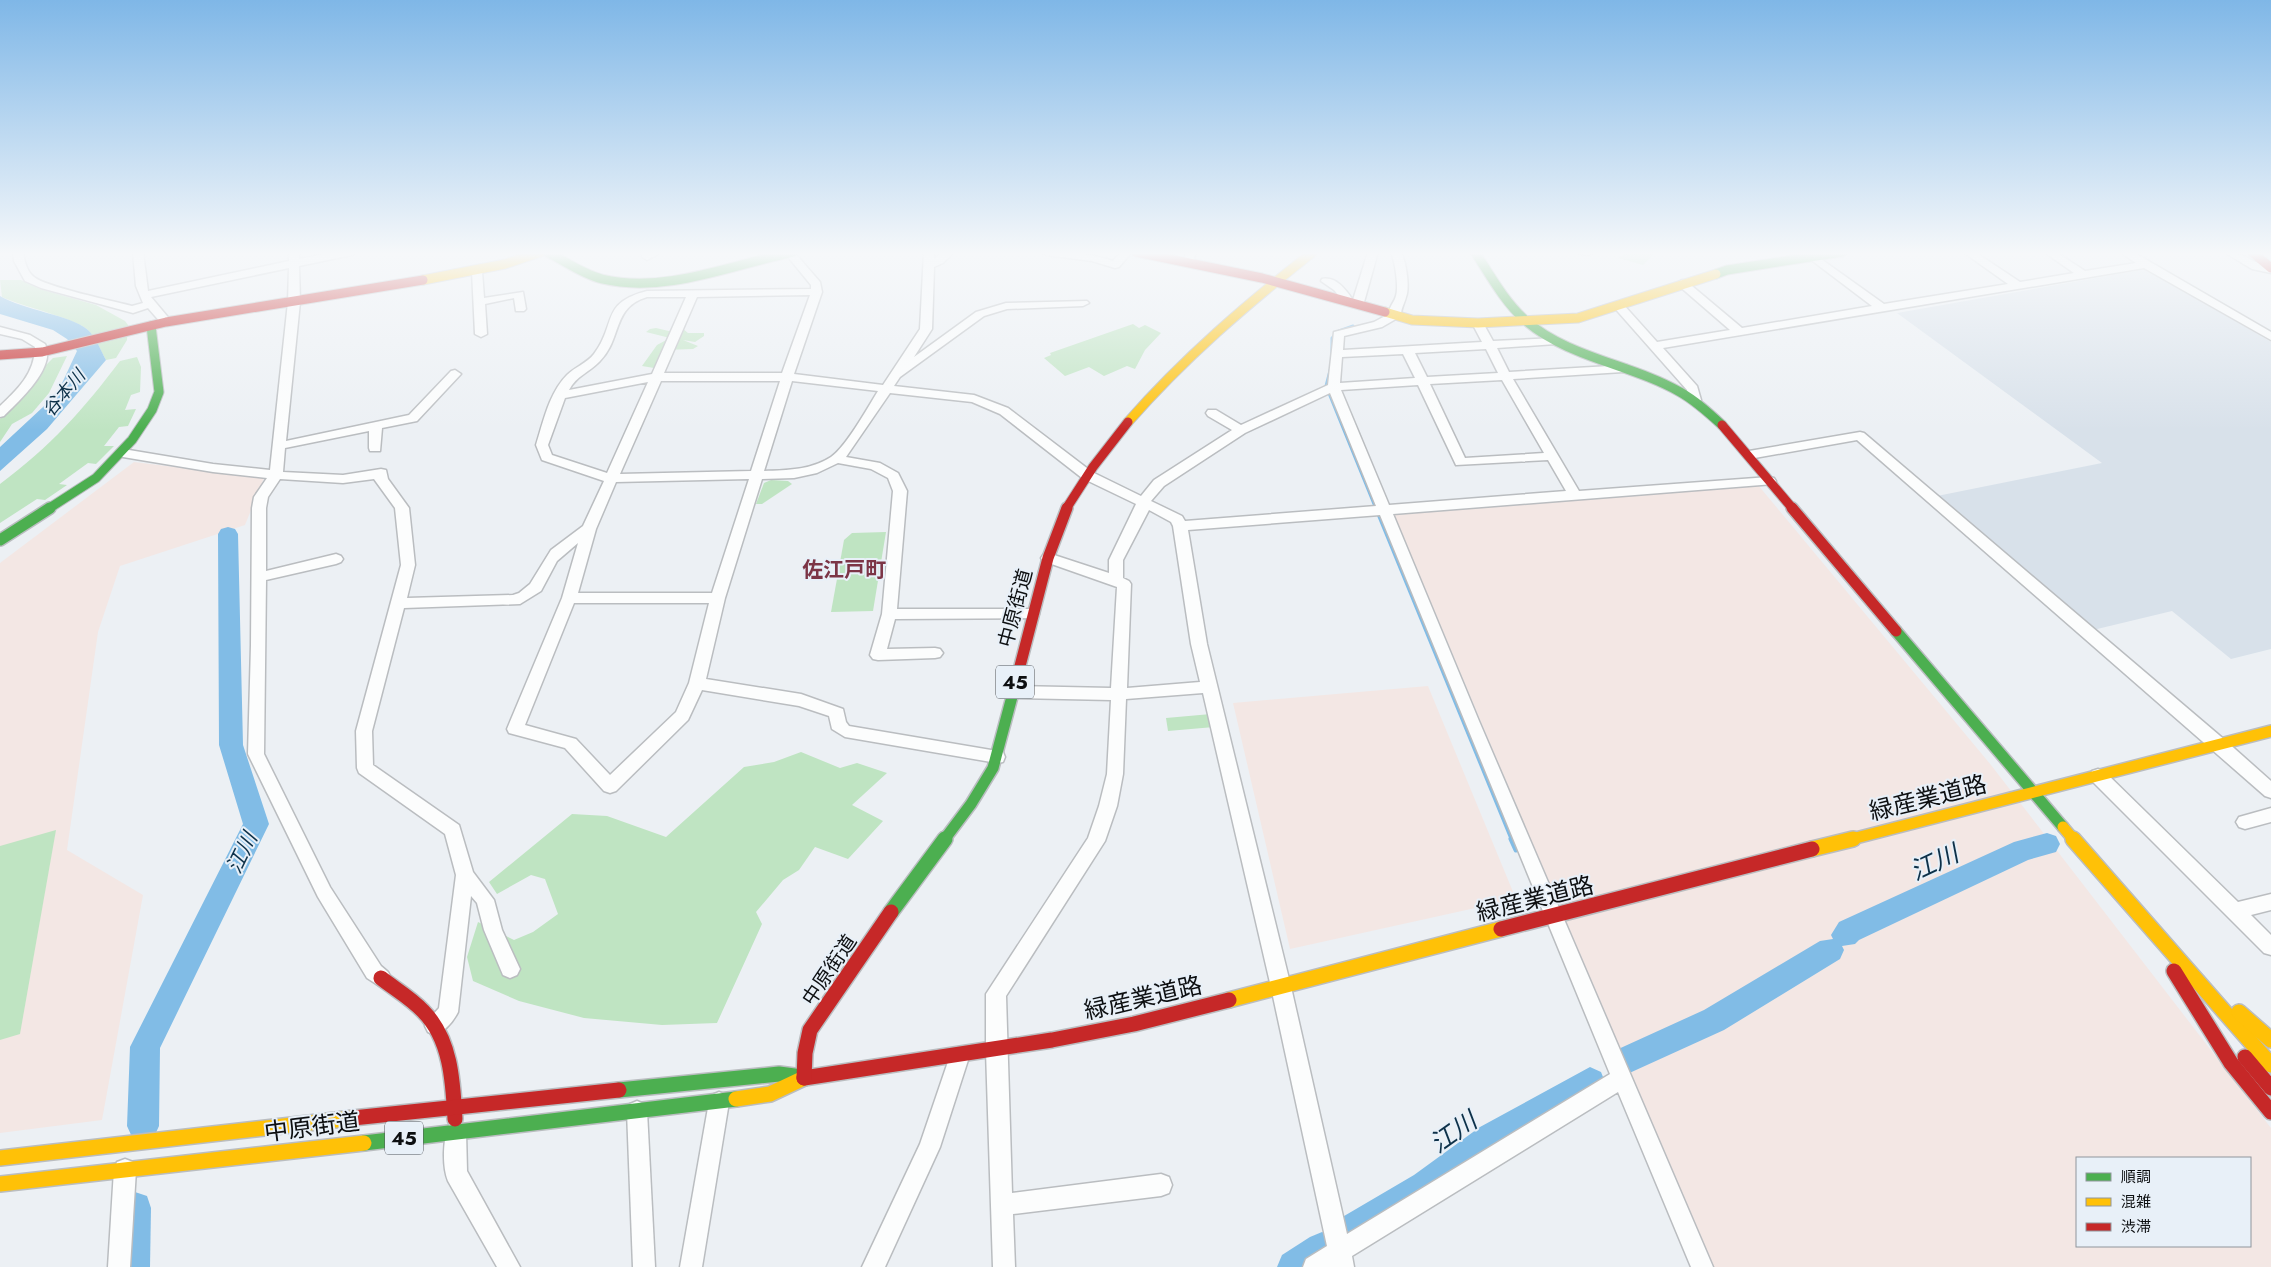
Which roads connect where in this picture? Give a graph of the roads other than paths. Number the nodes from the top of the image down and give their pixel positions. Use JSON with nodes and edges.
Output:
{"nodes":[{"id":1,"x":157,"y":311,"type":"edge"},
{"id":2,"x":236,"y":311,"type":"edge"},
{"id":3,"x":293,"y":311,"type":"edge"},
{"id":4,"x":480,"y":311,"type":"edge"},
{"id":5,"x":619,"y":311,"type":"edge"},
{"id":6,"x":685,"y":311,"type":"edge"},
{"id":7,"x":810,"y":311,"type":"edge"},
{"id":8,"x":927,"y":311,"type":"edge"},
{"id":9,"x":987,"y":311,"type":"edge"},
{"id":10,"x":1240,"y":311,"type":"edge"},
{"id":11,"x":1382,"y":311,"type":"edge"},
{"id":12,"x":1395,"y":311,"type":"edge"},
{"id":13,"x":1517,"y":311,"type":"edge"},
{"id":14,"x":1599,"y":311,"type":"edge"},
{"id":15,"x":1623,"y":311,"type":"edge"},
{"id":16,"x":1715,"y":311,"type":"edge"},
{"id":17,"x":1870,"y":311,"type":"edge"},
{"id":18,"x":2227,"y":311,"type":"edge"},
{"id":19,"x":1396,"y":316,"type":"junction"},
{"id":20,"x":166,"y":322,"type":"junction"},
{"id":21,"x":1527,"y":322,"type":"junction"},
{"id":22,"x":1478,"y":323,"type":"junction"},
{"id":23,"x":147,"y":327,"type":"junction"},
{"id":24,"x":0,"y":330,"type":"edge"},
{"id":25,"x":1741,"y":333,"type":"junction"},
{"id":26,"x":481,"y":334,"type":"dead end"},
{"id":27,"x":2271,"y":337,"type":"edge"},
{"id":28,"x":1556,"y":341,"type":"junction"},
{"id":29,"x":1488,"y":344,"type":"junction"},
{"id":30,"x":1654,"y":346,"type":"junction"},
{"id":31,"x":1407,"y":348,"type":"junction"},
{"id":32,"x":45,"y":351,"type":"junction"},
{"id":33,"x":1337,"y":354,"type":"junction"},
{"id":34,"x":0,"y":355,"type":"edge"},
{"id":35,"x":1623,"y":368,"type":"junction"},
{"id":36,"x":455,"y":374,"type":"dead end"},
{"id":37,"x":787,"y":376,"type":"junction"},
{"id":38,"x":1505,"y":376,"type":"junction"},
{"id":39,"x":655,"y":378,"type":"junction"},
{"id":40,"x":1423,"y":381,"type":"junction"},
{"id":41,"x":889,"y":383,"type":"junction"},
{"id":42,"x":1334,"y":387,"type":"junction"},
{"id":43,"x":561,"y":395,"type":"junction"},
{"id":44,"x":1695,"y":400,"type":"junction"},
{"id":45,"x":1212,"y":412,"type":"dead end"},
{"id":46,"x":0,"y":413,"type":"edge"},
{"id":47,"x":376,"y":426,"type":"junction"},
{"id":48,"x":1241,"y":430,"type":"junction"},
{"id":49,"x":278,"y":446,"type":"junction"},
{"id":50,"x":375,"y":448,"type":"dead end"},
{"id":51,"x":123,"y":453,"type":"junction"},
{"id":52,"x":1749,"y":455,"type":"junction"},
{"id":53,"x":1552,"y":456,"type":"junction"},
{"id":54,"x":837,"y":459,"type":"junction"},
{"id":55,"x":758,"y":474,"type":"junction"},
{"id":56,"x":1087,"y":475,"type":"junction"},
{"id":57,"x":276,"y":476,"type":"junction"},
{"id":58,"x":612,"y":478,"type":"junction"},
{"id":59,"x":1770,"y":481,"type":"junction"},
{"id":60,"x":1574,"y":494,"type":"junction"},
{"id":61,"x":1143,"y":502,"type":"junction"},
{"id":62,"x":1386,"y":511,"type":"junction"},
{"id":63,"x":1180,"y":526,"type":"junction"},
{"id":64,"x":589,"y":529,"type":"junction"},
{"id":65,"x":0,"y":540,"type":"edge"},
{"id":66,"x":328,"y":558,"type":"dead end"},
{"id":67,"x":1048,"y":558,"type":"junction"},
{"id":68,"x":259,"y":577,"type":"junction"},
{"id":69,"x":1116,"y":581,"type":"junction"},
{"id":70,"x":569,"y":598,"type":"junction"},
{"id":71,"x":718,"y":598,"type":"junction"},
{"id":72,"x":398,"y":603,"type":"junction"},
{"id":73,"x":889,"y":614,"type":"junction"},
{"id":74,"x":1032,"y":614,"type":"junction"},
{"id":75,"x":935,"y":653,"type":"dead end"},
{"id":76,"x":697,"y":683,"type":"junction"},
{"id":77,"x":1209,"y":687,"type":"junction"},
{"id":78,"x":1012,"y":692,"type":"junction"},
{"id":79,"x":1119,"y":694,"type":"junction"},
{"id":80,"x":2271,"y":731,"type":"edge"},
{"id":81,"x":2220,"y":745,"type":"junction"},
{"id":82,"x":997,"y":757,"type":"junction"},
{"id":83,"x":2098,"y":776,"type":"junction"},
{"id":84,"x":2271,"y":792,"type":"edge"},
{"id":85,"x":2033,"y":793,"type":"junction"},
{"id":86,"x":2271,"y":815,"type":"edge"},
{"id":87,"x":2245,"y":822,"type":"dead end"},
{"id":88,"x":464,"y":875,"type":"junction"},
{"id":89,"x":2271,"y":902,"type":"edge"},
{"id":90,"x":2234,"y":910,"type":"junction"},
{"id":91,"x":1554,"y":917,"type":"junction"},
{"id":92,"x":2271,"y":947,"type":"edge"},
{"id":93,"x":2187,"y":968,"type":"junction"},
{"id":94,"x":510,"y":969,"type":"dead end"},
{"id":95,"x":2174,"y":971,"type":"junction"},
{"id":96,"x":382,"y":978,"type":"joint"},
{"id":97,"x":1281,"y":987,"type":"junction"},
{"id":98,"x":435,"y":1026,"type":"junction"},
{"id":99,"x":2271,"y":1040,"type":"edge"},
{"id":100,"x":996,"y":1051,"type":"junction"},
{"id":101,"x":959,"y":1057,"type":"junction"},
{"id":102,"x":2271,"y":1066,"type":"edge"},
{"id":103,"x":1623,"y":1077,"type":"junction"},
{"id":104,"x":804,"y":1078,"type":"junction"},
{"id":105,"x":2271,"y":1088,"type":"edge"},
{"id":106,"x":719,"y":1102,"type":"junction"},
{"id":107,"x":454,"y":1106,"type":"junction"},
{"id":108,"x":637,"y":1111,"type":"junction"},
{"id":109,"x":2271,"y":1112,"type":"edge"},
{"id":110,"x":456,"y":1132,"type":"junction"},
{"id":111,"x":0,"y":1158,"type":"edge"},
{"id":112,"x":125,"y":1170,"type":"junction"},
{"id":113,"x":0,"y":1184,"type":"edge"},
{"id":114,"x":1161,"y":1185,"type":"dead end"},
{"id":115,"x":1001,"y":1206,"type":"junction"},
{"id":116,"x":1341,"y":1259,"type":"edge"},
{"id":117,"x":119,"y":1267,"type":"edge"},
{"id":118,"x":509,"y":1267,"type":"edge"},
{"id":119,"x":644,"y":1267,"type":"edge"},
{"id":120,"x":691,"y":1267,"type":"edge"},
{"id":121,"x":873,"y":1267,"type":"edge"},
{"id":122,"x":1004,"y":1267,"type":"edge"},
{"id":123,"x":1314,"y":1267,"type":"edge"},
{"id":124,"x":1702,"y":1267,"type":"edge"}],
"edges":[{"from":1,"to":20,"type":"street"},
{"from":2,"to":20,"type":"main road"},
{"from":3,"to":49,"type":"street"},
{"from":4,"to":26,"type":"street"},
{"from":5,"to":43,"type":"street"},
{"from":6,"to":39,"type":"street"},
{"from":7,"to":37,"type":"street"},
{"from":8,"to":41,"type":"street"},
{"from":9,"to":41,"type":"street"},
{"from":10,"to":56,"type":"main road","name":"中原街道","number":"45"},
{"from":11,"to":19,"type":"main road"},
{"from":12,"to":19,"type":"street"},
{"from":13,"to":21,"type":"main road"},
{"from":14,"to":21,"type":"main road"},
{"from":15,"to":30,"type":"street"},
{"from":16,"to":25,"type":"street"},
{"from":17,"to":25,"type":"street"},
{"from":18,"to":27,"type":"street"},
{"from":19,"to":22,"type":"main road"},
{"from":19,"to":33,"type":"street"},
{"from":20,"to":23,"type":"main road"},
{"from":21,"to":22,"type":"main road"},
{"from":21,"to":28,"type":"main road"},
{"from":22,"to":29,"type":"street"},
{"from":23,"to":32,"type":"main road"},
{"from":23,"to":51,"type":"main road"},
{"from":24,"to":32,"type":"street"},
{"from":25,"to":30,"type":"street"},
{"from":28,"to":29,"type":"street"},
{"from":28,"to":35,"type":"main road"},
{"from":29,"to":31,"type":"street"},
{"from":29,"to":38,"type":"street"},
{"from":30,"to":44,"type":"street"},
{"from":31,"to":33,"type":"street"},
{"from":31,"to":40,"type":"street"},
{"from":32,"to":34,"type":"main road"},
{"from":32,"to":46,"type":"street"},
{"from":33,"to":42,"type":"street"},
{"from":35,"to":38,"type":"street"},
{"from":35,"to":44,"type":"main road"},
{"from":36,"to":47,"type":"street"},
{"from":37,"to":39,"type":"street"},
{"from":37,"to":41,"type":"street"},
{"from":37,"to":55,"type":"street"},
{"from":38,"to":40,"type":"street"},
{"from":38,"to":53,"type":"street"},
{"from":39,"to":43,"type":"street"},
{"from":39,"to":58,"type":"street"},
{"from":40,"to":42,"type":"street"},
{"from":40,"to":53,"type":"street"},
{"from":41,"to":54,"type":"street"},
{"from":41,"to":56,"type":"street"},
{"from":42,"to":48,"type":"street"},
{"from":42,"to":62,"type":"street"},
{"from":43,"to":58,"type":"street"},
{"from":44,"to":52,"type":"main road"},
{"from":45,"to":48,"type":"street"},
{"from":47,"to":49,"type":"street"},
{"from":47,"to":50,"type":"street"},
{"from":48,"to":61,"type":"street"},
{"from":49,"to":57,"type":"street"},
{"from":51,"to":57,"type":"street"},
{"from":51,"to":65,"type":"main road"},
{"from":52,"to":59,"type":"main road"},
{"from":52,"to":81,"type":"street"},
{"from":53,"to":60,"type":"street"},
{"from":54,"to":55,"type":"street"},
{"from":54,"to":73,"type":"street"},
{"from":55,"to":58,"type":"street"},
{"from":55,"to":71,"type":"street"},
{"from":56,"to":61,"type":"street"},
{"from":56,"to":67,"type":"main road","name":"中原街道","number":"45"},
{"from":57,"to":68,"type":"street"},
{"from":57,"to":72,"type":"street"},
{"from":58,"to":64,"type":"street"},
{"from":59,"to":60,"type":"street"},
{"from":59,"to":85,"type":"main road"},
{"from":60,"to":62,"type":"street"},
{"from":61,"to":63,"type":"street"},
{"from":61,"to":69,"type":"street"},
{"from":62,"to":63,"type":"street"},
{"from":62,"to":91,"type":"street"},
{"from":63,"to":77,"type":"street"},
{"from":64,"to":70,"type":"street"},
{"from":64,"to":72,"type":"street"},
{"from":66,"to":68,"type":"street"},
{"from":67,"to":69,"type":"street"},
{"from":67,"to":74,"type":"main road","name":"中原街道","number":"45"},
{"from":68,"to":96,"type":"street"},
{"from":69,"to":79,"type":"street"},
{"from":70,"to":71,"type":"street"},
{"from":70,"to":76,"type":"street"},
{"from":71,"to":76,"type":"street"},
{"from":72,"to":88,"type":"street"},
{"from":73,"to":74,"type":"street"},
{"from":73,"to":75,"type":"street"},
{"from":74,"to":78,"type":"main road","name":"中原街道","number":"45"},
{"from":76,"to":82,"type":"street"},
{"from":77,"to":79,"type":"street"},
{"from":77,"to":97,"type":"street"},
{"from":78,"to":79,"type":"street"},
{"from":78,"to":82,"type":"main road","name":"中原街道","number":"45"},
{"from":79,"to":100,"type":"street"},
{"from":80,"to":81,"type":"main road","name":"緑産業道路"},
{"from":81,"to":83,"type":"main road","name":"緑産業道路"},
{"from":81,"to":84,"type":"street"},
{"from":82,"to":104,"type":"main road","name":"中原街道","number":"45"},
{"from":83,"to":85,"type":"main road","name":"緑産業道路"},
{"from":83,"to":90,"type":"street"},
{"from":85,"to":91,"type":"main road","name":"緑産業道路"},
{"from":85,"to":93,"type":"main road"},
{"from":85,"to":95,"type":"main road"},
{"from":86,"to":87,"type":"street"},
{"from":88,"to":94,"type":"street"},
{"from":88,"to":98,"type":"street"},
{"from":89,"to":90,"type":"street"},
{"from":90,"to":92,"type":"street"},
{"from":91,"to":97,"type":"main road","name":"緑産業道路"},
{"from":91,"to":103,"type":"street"},
{"from":93,"to":99,"type":"main road"},
{"from":93,"to":102,"type":"main road"},
{"from":95,"to":105,"type":"main road"},
{"from":95,"to":109,"type":"main road"},
{"from":96,"to":98,"type":"main road"},
{"from":97,"to":100,"type":"main road","name":"緑産業道路"},
{"from":97,"to":116,"type":"street"},
{"from":98,"to":107,"type":"main road"},
{"from":100,"to":101,"type":"main road","name":"緑産業道路"},
{"from":100,"to":115,"type":"street"},
{"from":101,"to":104,"type":"main road","name":"緑産業道路"},
{"from":101,"to":121,"type":"street"},
{"from":103,"to":116,"type":"street"},
{"from":103,"to":124,"type":"street"},
{"from":104,"to":106,"type":"main road","name":"中原街道","number":"45"},
{"from":104,"to":107,"type":"main road","name":"中原街道","number":"45"},
{"from":106,"to":108,"type":"main road","name":"中原街道","number":"45"},
{"from":106,"to":120,"type":"street"},
{"from":107,"to":110,"type":"main road"},
{"from":107,"to":111,"type":"main road","name":"中原街道","number":"45"},
{"from":108,"to":110,"type":"main road","name":"中原街道","number":"45"},
{"from":108,"to":119,"type":"street"},
{"from":110,"to":112,"type":"main road","name":"中原街道","number":"45"},
{"from":110,"to":118,"type":"street"},
{"from":112,"to":113,"type":"main road","name":"中原街道","number":"45"},
{"from":112,"to":117,"type":"street"},
{"from":114,"to":115,"type":"street"},
{"from":115,"to":122,"type":"street"},
{"from":116,"to":123,"type":"street"}]}
